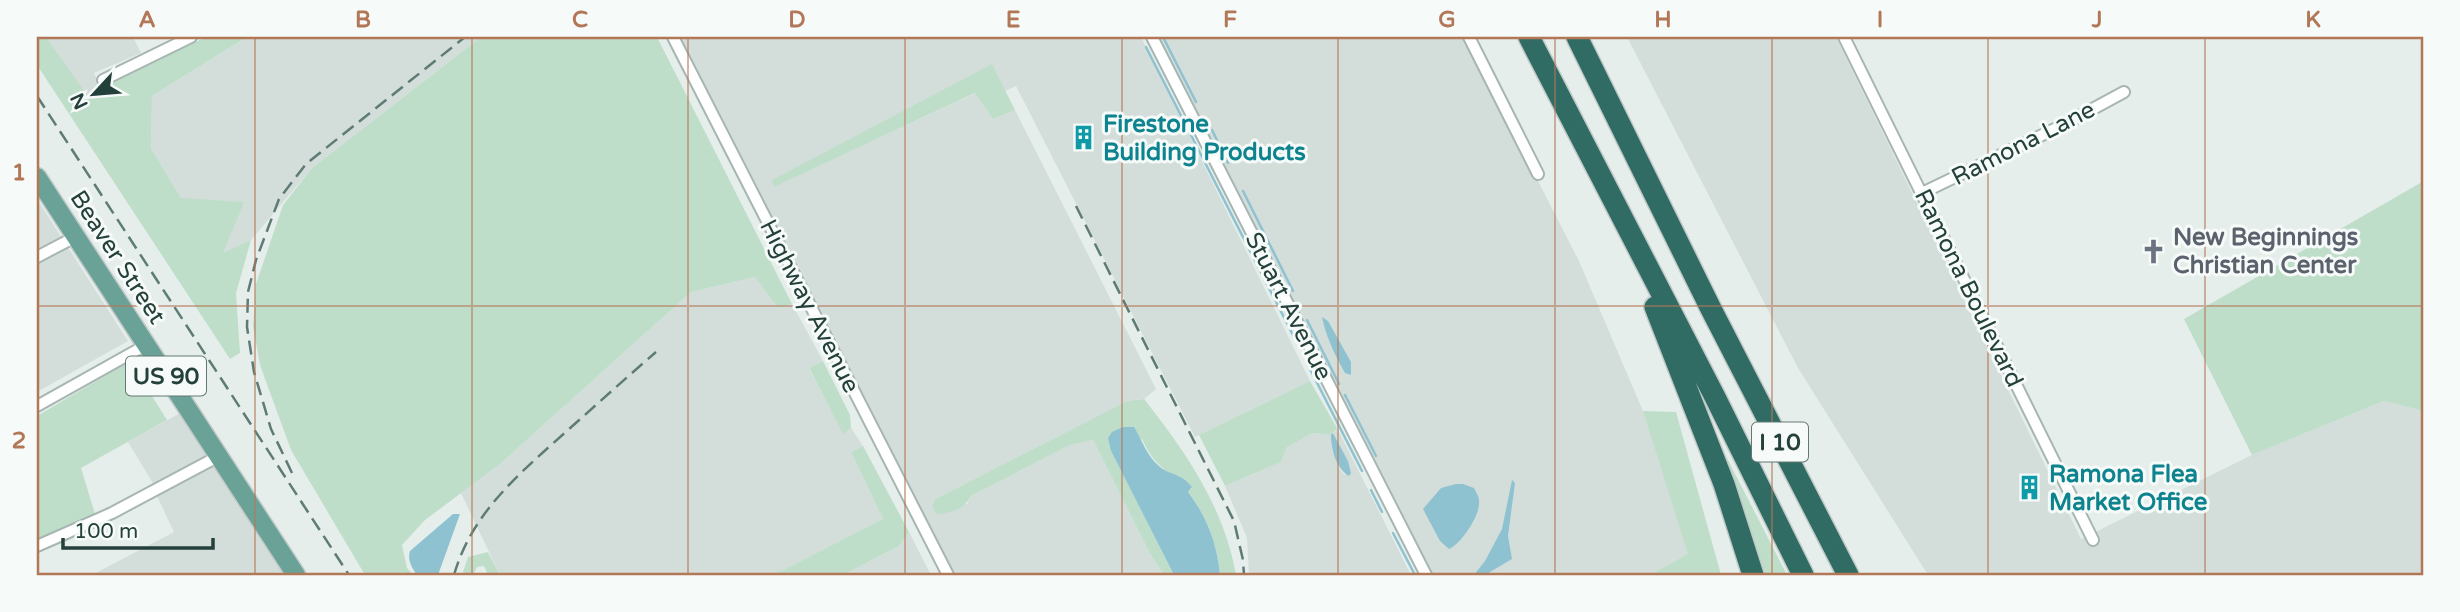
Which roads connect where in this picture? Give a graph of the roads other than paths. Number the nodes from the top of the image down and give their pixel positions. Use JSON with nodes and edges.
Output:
{"nodes":[{"id":1,"x":191,"y":37,"type":"edge"},
{"id":2,"x":673,"y":37,"type":"edge"},
{"id":3,"x":1152,"y":37,"type":"edge"},
{"id":4,"x":1469,"y":37,"type":"edge"},
{"id":5,"x":1529,"y":37,"type":"edge"},
{"id":6,"x":1577,"y":37,"type":"edge"},
{"id":7,"x":1844,"y":37,"type":"edge"},
{"id":8,"x":103,"y":80,"type":"dead end"},
{"id":9,"x":2124,"y":92,"type":"dead end"},
{"id":10,"x":1538,"y":174,"type":"dead end"},
{"id":11,"x":37,"y":177,"type":"edge"},
{"id":12,"x":1922,"y":193,"type":"junction"},
{"id":13,"x":75,"y":237,"type":"junction"},
{"id":14,"x":1636,"y":245,"type":"junction"},
{"id":15,"x":37,"y":257,"type":"edge"},
{"id":16,"x":1711,"y":309,"type":"junction"},
{"id":17,"x":146,"y":345,"type":"junction"},
{"id":18,"x":37,"y":406,"type":"edge"},
{"id":19,"x":219,"y":456,"type":"junction"},
{"id":20,"x":2093,"y":540,"type":"dead end"},
{"id":21,"x":37,"y":546,"type":"edge"},
{"id":22,"x":296,"y":575,"type":"edge"},
{"id":23,"x":948,"y":575,"type":"edge"},
{"id":24,"x":1426,"y":575,"type":"edge"},
{"id":25,"x":1753,"y":575,"type":"edge"},
{"id":26,"x":1803,"y":575,"type":"edge"},
{"id":27,"x":1848,"y":575,"type":"edge"},
{"id":28,"x":1864,"y":575,"type":"edge"}],
"edges":[{"from":1,"to":8,"type":"street"},
{"from":2,"to":23,"type":"street","name":"Highway Avenue"},
{"from":3,"to":24,"type":"street","name":"Stuart Avenue"},
{"from":4,"to":10,"type":"street"},
{"from":5,"to":14,"type":"highway","number":"I 10"},
{"from":6,"to":16,"type":"highway","number":"I 10"},
{"from":7,"to":12,"type":"street","name":"Ramona Boulevard"},
{"from":9,"to":12,"type":"street","name":"Ramona Lane"},
{"from":11,"to":13,"type":"main road","name":"Beaver Street","number":"US 90"},
{"from":12,"to":20,"type":"street","name":"Ramona Boulevard"},
{"from":13,"to":15,"type":"street"},
{"from":13,"to":17,"type":"main road","name":"Beaver Street","number":"US 90"},
{"from":14,"to":25,"type":"highway"},
{"from":14,"to":26,"type":"highway","number":"I 10"},
{"from":16,"to":27,"type":"highway","number":"I 10"},
{"from":16,"to":28,"type":"highway"},
{"from":17,"to":18,"type":"street"},
{"from":17,"to":19,"type":"main road","name":"Beaver Street","number":"US 90"},
{"from":19,"to":21,"type":"street"},
{"from":19,"to":22,"type":"main road","name":"Beaver Street","number":"US 90"}]}
